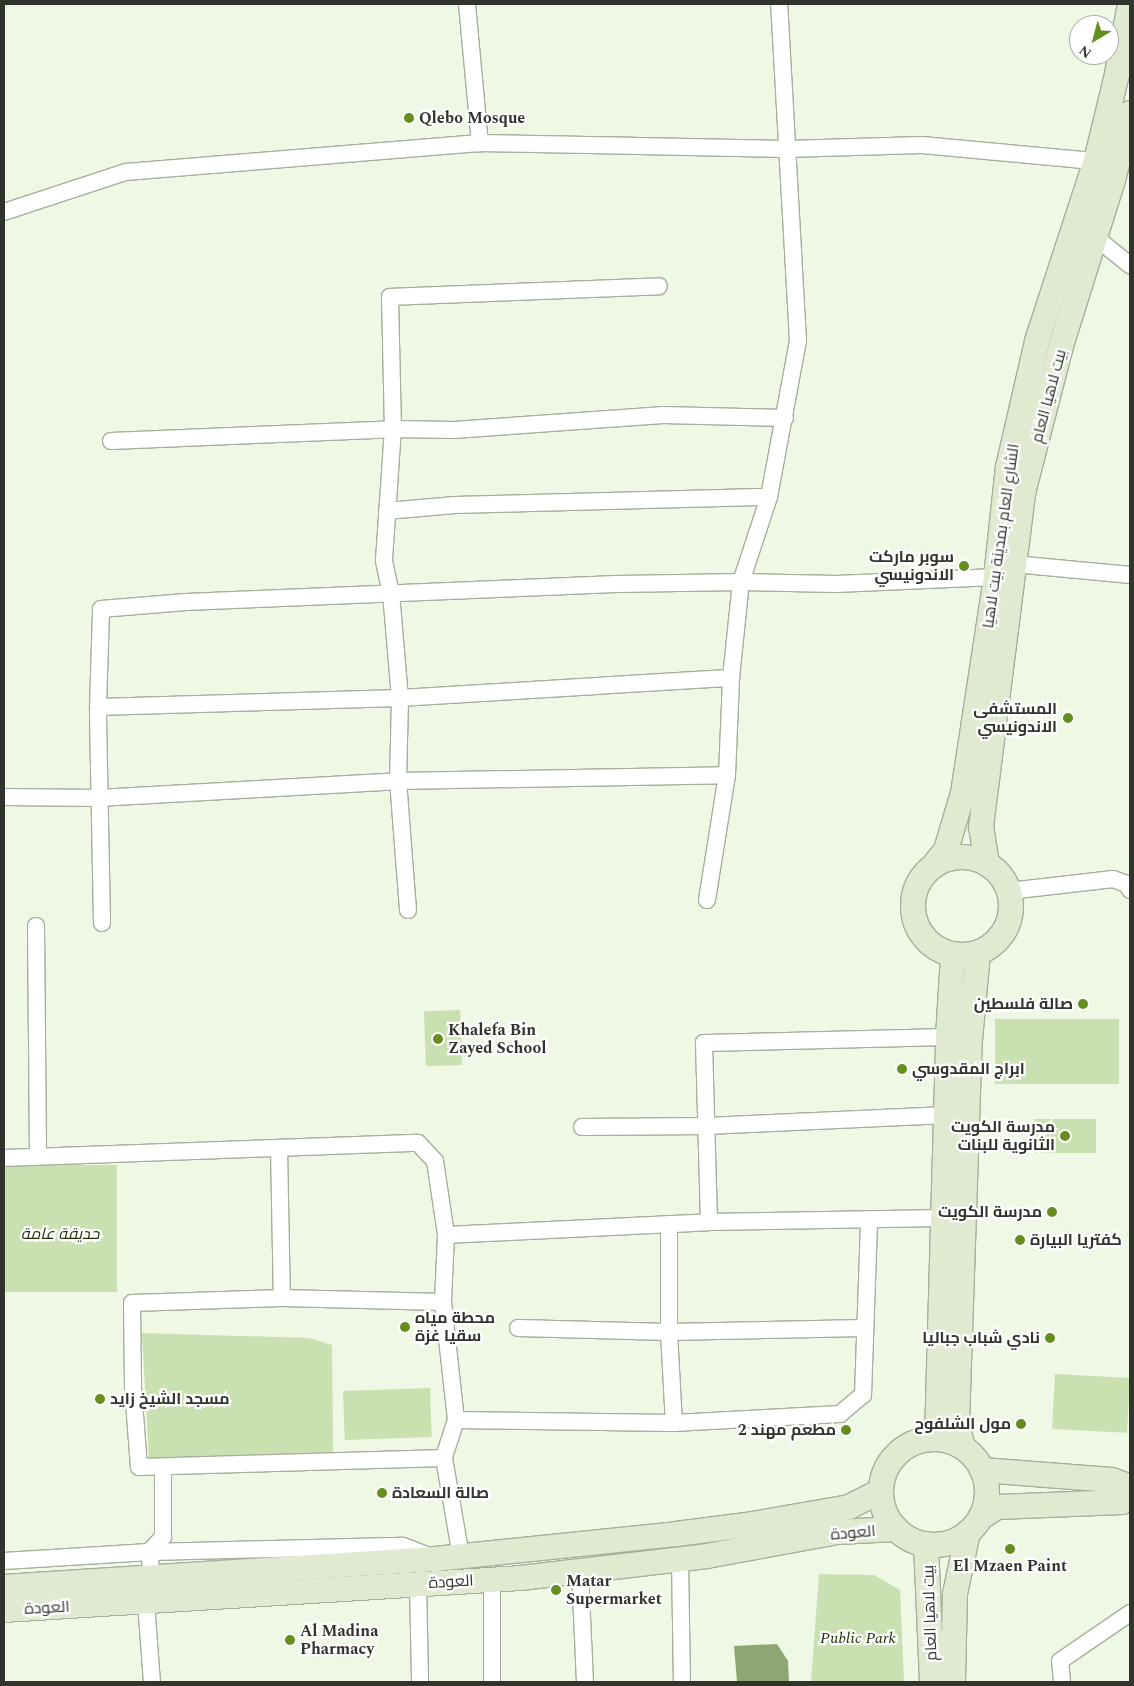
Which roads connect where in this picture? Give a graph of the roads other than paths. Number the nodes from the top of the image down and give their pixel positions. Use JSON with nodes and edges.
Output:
{"nodes":[{"id":1,"x":467,"y":4,"type":"edge"},
{"id":2,"x":779,"y":4,"type":"edge"},
{"id":3,"x":1130,"y":4,"type":"edge"},
{"id":4,"x":1130,"y":112,"type":"edge"},
{"id":5,"x":480,"y":143,"type":"junction"},
{"id":6,"x":787,"y":149,"type":"junction"},
{"id":7,"x":1096,"y":161,"type":"junction"},
{"id":8,"x":4,"y":212,"type":"edge"},
{"id":9,"x":1095,"y":237,"type":"junction"},
{"id":10,"x":1130,"y":265,"type":"edge"},
{"id":11,"x":659,"y":286,"type":"dead end"},
{"id":12,"x":785,"y":418,"type":"junction"},
{"id":13,"x":393,"y":429,"type":"junction"},
{"id":14,"x":111,"y":441,"type":"dead end"},
{"id":15,"x":769,"y":497,"type":"junction"},
{"id":16,"x":387,"y":511,"type":"junction"},
{"id":17,"x":1005,"y":571,"type":"junction"},
{"id":18,"x":1130,"y":575,"type":"edge"},
{"id":19,"x":741,"y":582,"type":"junction"},
{"id":20,"x":391,"y":594,"type":"junction"},
{"id":21,"x":731,"y":678,"type":"junction"},
{"id":22,"x":400,"y":698,"type":"junction"},
{"id":23,"x":98,"y":708,"type":"junction"},
{"id":24,"x":727,"y":775,"type":"junction"},
{"id":25,"x":398,"y":781,"type":"junction"},
{"id":26,"x":4,"y":797,"type":"edge"},
{"id":27,"x":98,"y":798,"type":"junction"},
{"id":28,"x":987,"y":864,"type":"junction"},
{"id":29,"x":934,"y":865,"type":"junction"},
{"id":30,"x":1130,"y":890,"type":"edge"},
{"id":31,"x":1009,"y":892,"type":"junction"},
{"id":32,"x":707,"y":900,"type":"dead end"},
{"id":33,"x":408,"y":910,"type":"dead end"},
{"id":34,"x":102,"y":923,"type":"dead end"},
{"id":35,"x":36,"y":926,"type":"dead end"},
{"id":36,"x":978,"y":953,"type":"junction"},
{"id":37,"x":953,"y":955,"type":"junction"},
{"id":38,"x":948,"y":1037,"type":"junction"},
{"id":39,"x":947,"y":1115,"type":"junction"},
{"id":40,"x":706,"y":1126,"type":"junction"},
{"id":41,"x":582,"y":1127,"type":"dead end"},
{"id":42,"x":279,"y":1148,"type":"junction"},
{"id":43,"x":38,"y":1156,"type":"junction"},
{"id":44,"x":4,"y":1158,"type":"edge"},
{"id":45,"x":942,"y":1218,"type":"junction"},
{"id":46,"x":869,"y":1220,"type":"junction"},
{"id":47,"x":709,"y":1222,"type":"junction"},
{"id":48,"x":669,"y":1224,"type":"junction"},
{"id":49,"x":446,"y":1235,"type":"junction"},
{"id":50,"x":282,"y":1298,"type":"junction"},
{"id":51,"x":443,"y":1302,"type":"junction"},
{"id":52,"x":518,"y":1328,"type":"dead end"},
{"id":53,"x":864,"y":1328,"type":"junction"},
{"id":54,"x":669,"y":1332,"type":"junction"},
{"id":55,"x":456,"y":1420,"type":"junction"},
{"id":56,"x":674,"y":1423,"type":"junction"},
{"id":57,"x":937,"y":1439,"type":"junction"},
{"id":58,"x":963,"y":1447,"type":"junction"},
{"id":59,"x":444,"y":1458,"type":"junction"},
{"id":60,"x":163,"y":1468,"type":"junction"},
{"id":61,"x":982,"y":1470,"type":"junction"},
{"id":62,"x":1130,"y":1487,"type":"edge"},
{"id":63,"x":881,"y":1490,"type":"junction"},
{"id":64,"x":1130,"y":1498,"type":"edge"},
{"id":65,"x":974,"y":1525,"type":"junction"},
{"id":66,"x":896,"y":1529,"type":"junction"},
{"id":67,"x":926,"y":1544,"type":"junction"},
{"id":68,"x":149,"y":1552,"type":"junction"},
{"id":69,"x":461,"y":1556,"type":"junction"},
{"id":70,"x":435,"y":1559,"type":"junction"},
{"id":71,"x":680,"y":1559,"type":"junction"},
{"id":72,"x":4,"y":1561,"type":"edge"},
{"id":73,"x":580,"y":1572,"type":"junction"},
{"id":74,"x":152,"y":1579,"type":"junction"},
{"id":75,"x":492,"y":1580,"type":"junction"},
{"id":76,"x":418,"y":1583,"type":"junction"},
{"id":77,"x":4,"y":1587,"type":"edge"},
{"id":78,"x":146,"y":1603,"type":"junction"},
{"id":79,"x":4,"y":1610,"type":"edge"},
{"id":80,"x":1130,"y":1613,"type":"edge"},
{"id":81,"x":152,"y":1682,"type":"edge"},
{"id":82,"x":420,"y":1682,"type":"edge"},
{"id":83,"x":492,"y":1682,"type":"edge"},
{"id":84,"x":585,"y":1682,"type":"edge"},
{"id":85,"x":682,"y":1682,"type":"edge"},
{"id":86,"x":932,"y":1682,"type":"edge"},
{"id":87,"x":953,"y":1682,"type":"edge"},
{"id":88,"x":1062,"y":1682,"type":"edge"}],
"edges":[{"from":1,"to":5,"type":"street"},
{"from":2,"to":6,"type":"street"},
{"from":3,"to":7,"type":"main road","name":"الشارع العام بمدينة بيت لاهيا"},
{"from":4,"to":9,"type":"main road","name":"بيت لاهيا العام"},
{"from":5,"to":6,"type":"street"},
{"from":5,"to":8,"type":"street"},
{"from":6,"to":7,"type":"street"},
{"from":6,"to":12,"type":"street"},
{"from":7,"to":17,"type":"main road","name":"الشارع العام بمدينة بيت لاهيا"},
{"from":9,"to":10,"type":"street"},
{"from":9,"to":17,"type":"main road","name":"بيت لاهيا العام"},
{"from":11,"to":13,"type":"street"},
{"from":12,"to":13,"type":"street"},
{"from":12,"to":15,"type":"street"},
{"from":13,"to":14,"type":"street"},
{"from":13,"to":16,"type":"street"},
{"from":15,"to":16,"type":"street"},
{"from":15,"to":19,"type":"street"},
{"from":16,"to":20,"type":"street"},
{"from":17,"to":18,"type":"street"},
{"from":17,"to":19,"type":"street"},
{"from":17,"to":28,"type":"main road","name":"بيت لاهيا العام"},
{"from":17,"to":29,"type":"main road","name":"الشارع العام بمدينة بيت لاهيا"},
{"from":19,"to":20,"type":"street"},
{"from":19,"to":21,"type":"street"},
{"from":20,"to":22,"type":"street"},
{"from":20,"to":23,"type":"street"},
{"from":21,"to":22,"type":"street"},
{"from":21,"to":24,"type":"street"},
{"from":22,"to":23,"type":"street"},
{"from":22,"to":25,"type":"street"},
{"from":23,"to":27,"type":"street"},
{"from":24,"to":25,"type":"street"},
{"from":24,"to":32,"type":"street"},
{"from":25,"to":27,"type":"street"},
{"from":25,"to":33,"type":"street"},
{"from":26,"to":27,"type":"street"},
{"from":27,"to":34,"type":"street"},
{"from":28,"to":29,"type":"main road"},
{"from":28,"to":31,"type":"main road"},
{"from":29,"to":37,"type":"main road"},
{"from":30,"to":31,"type":"street"},
{"from":31,"to":36,"type":"main road"},
{"from":35,"to":43,"type":"street"},
{"from":36,"to":37,"type":"main road"},
{"from":36,"to":58,"type":"main road"},
{"from":37,"to":38,"type":"main road"},
{"from":38,"to":39,"type":"main road"},
{"from":38,"to":40,"type":"street"},
{"from":39,"to":40,"type":"street"},
{"from":39,"to":45,"type":"main road"},
{"from":40,"to":41,"type":"street"},
{"from":40,"to":47,"type":"street"},
{"from":42,"to":43,"type":"street"},
{"from":42,"to":49,"type":"street"},
{"from":42,"to":50,"type":"street"},
{"from":43,"to":44,"type":"street"},
{"from":45,"to":46,"type":"street"},
{"from":45,"to":57,"type":"main road"},
{"from":46,"to":47,"type":"street"},
{"from":46,"to":53,"type":"street"},
{"from":47,"to":48,"type":"street"},
{"from":48,"to":49,"type":"street"},
{"from":48,"to":54,"type":"street"},
{"from":49,"to":51,"type":"street"},
{"from":50,"to":51,"type":"street"},
{"from":50,"to":60,"type":"street"},
{"from":51,"to":55,"type":"street"},
{"from":52,"to":54,"type":"street"},
{"from":53,"to":54,"type":"street"},
{"from":53,"to":56,"type":"street"},
{"from":54,"to":56,"type":"street"},
{"from":55,"to":56,"type":"street"},
{"from":55,"to":59,"type":"street"},
{"from":57,"to":58,"type":"main road"},
{"from":57,"to":63,"type":"main road"},
{"from":58,"to":61,"type":"main road"},
{"from":59,"to":60,"type":"street"},
{"from":59,"to":69,"type":"street"},
{"from":60,"to":68,"type":"street"},
{"from":61,"to":62,"type":"main road"},
{"from":61,"to":65,"type":"main road"},
{"from":63,"to":66,"type":"main road"},
{"from":63,"to":69,"type":"main road","name":"العودة"},
{"from":64,"to":65,"type":"main road"},
{"from":65,"to":67,"type":"main road"},
{"from":65,"to":87,"type":"main road","name":"بيت لاهيا العام"},
{"from":66,"to":67,"type":"main road"},
{"from":66,"to":71,"type":"main road","name":"العودة"},
{"from":67,"to":86,"type":"main road","name":"بيت لاهيا العام"},
{"from":68,"to":70,"type":"street"},
{"from":68,"to":72,"type":"street"},
{"from":68,"to":74,"type":"street"},
{"from":69,"to":70,"type":"main road","name":"العودة"},
{"from":70,"to":74,"type":"main road","name":"العودة"},
{"from":71,"to":73,"type":"main road","name":"العودة"},
{"from":71,"to":85,"type":"street"},
{"from":73,"to":75,"type":"main road","name":"العودة"},
{"from":73,"to":84,"type":"street"},
{"from":74,"to":77,"type":"main road","name":"العودة"},
{"from":75,"to":76,"type":"main road","name":"العودة"},
{"from":75,"to":83,"type":"street"},
{"from":76,"to":78,"type":"main road","name":"العودة"},
{"from":76,"to":82,"type":"street"},
{"from":78,"to":79,"type":"main road","name":"العودة"},
{"from":78,"to":81,"type":"street"},
{"from":80,"to":88,"type":"street"}]}
